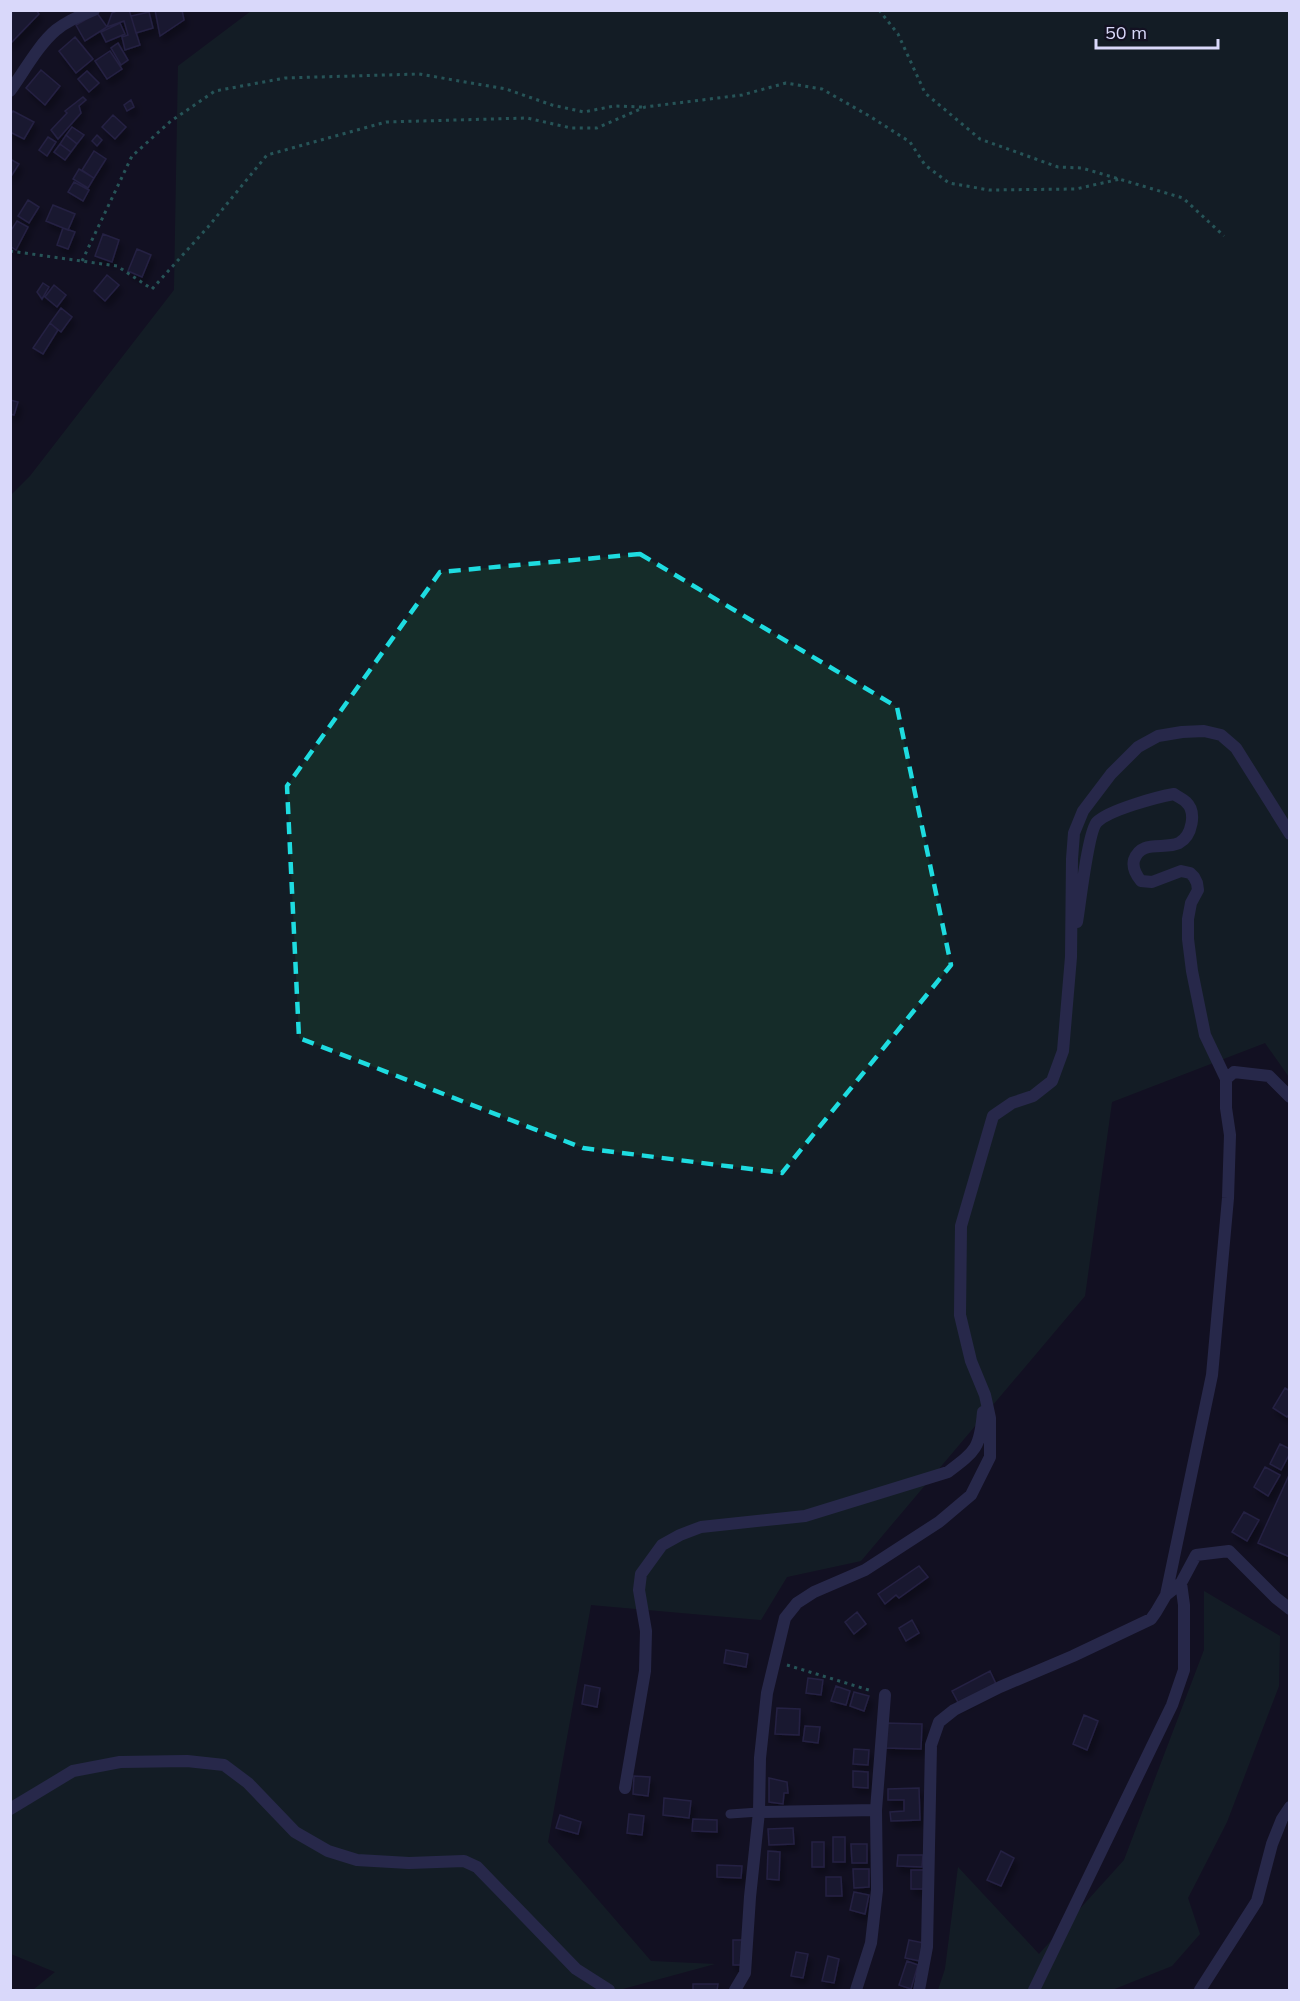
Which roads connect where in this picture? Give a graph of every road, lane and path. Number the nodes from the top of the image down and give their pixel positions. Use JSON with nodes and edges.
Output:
{"nodes":[{"id":1,"x":94,"y":10,"type":"edge"},
{"id":2,"x":879,"y":10,"type":"edge"},
{"id":3,"x":10,"y":92,"type":"edge"},
{"id":4,"x":645,"y":107,"type":"junction"},
{"id":5,"x":1120,"y":179,"type":"junction"},
{"id":6,"x":1224,"y":236,"type":"dead end"},
{"id":7,"x":10,"y":251,"type":"edge"},
{"id":8,"x":82,"y":261,"type":"junction"},
{"id":9,"x":1290,"y":834,"type":"edge"},
{"id":10,"x":1071,"y":957,"type":"junction"},
{"id":11,"x":1226,"y":1078,"type":"junction"},
{"id":12,"x":1290,"y":1097,"type":"edge"},
{"id":13,"x":985,"y":1395,"type":"junction"},
{"id":14,"x":1181,"y":1582,"type":"junction"},
{"id":15,"x":1166,"y":1595,"type":"junction"},
{"id":16,"x":1290,"y":1609,"type":"edge"},
{"id":17,"x":775,"y":1656,"type":"junction"},
{"id":18,"x":885,"y":1695,"type":"joint"},
{"id":19,"x":626,"y":1788,"type":"dead end"},
{"id":20,"x":1290,"y":1808,"type":"edge"},
{"id":21,"x":10,"y":1809,"type":"edge"},
{"id":22,"x":876,"y":1810,"type":"junction"},
{"id":23,"x":759,"y":1812,"type":"junction"},
{"id":24,"x":730,"y":1814,"type":"dead end"},
{"id":25,"x":609,"y":1990,"type":"edge"},
{"id":26,"x":735,"y":1990,"type":"edge"},
{"id":27,"x":856,"y":1990,"type":"edge"},
{"id":28,"x":919,"y":1990,"type":"edge"},
{"id":29,"x":1034,"y":1990,"type":"edge"},
{"id":30,"x":1200,"y":1990,"type":"edge"}],
"edges":[{"from":1,"to":3,"type":"street"},
{"from":2,"to":5,"type":"path"},
{"from":4,"to":5,"type":"path"},
{"from":4,"to":8,"type":"path"},
{"from":4,"to":8,"type":"path"},
{"from":5,"to":6,"type":"path"},
{"from":7,"to":8,"type":"path"},
{"from":9,"to":10,"type":"street"},
{"from":10,"to":11,"type":"street"},
{"from":10,"to":13,"type":"street"},
{"from":11,"to":12,"type":"street"},
{"from":11,"to":15,"type":"street"},
{"from":13,"to":17,"type":"street"},
{"from":13,"to":19,"type":"street"},
{"from":14,"to":15,"type":"street"},
{"from":14,"to":16,"type":"street"},
{"from":14,"to":29,"type":"street"},
{"from":15,"to":28,"type":"street"},
{"from":17,"to":18,"type":"path"},
{"from":17,"to":23,"type":"street"},
{"from":18,"to":22,"type":"street"},
{"from":20,"to":30,"type":"street"},
{"from":21,"to":25,"type":"street"},
{"from":22,"to":23,"type":"street"},
{"from":22,"to":27,"type":"street"},
{"from":23,"to":24,"type":"lane"},
{"from":23,"to":26,"type":"street"}]}
